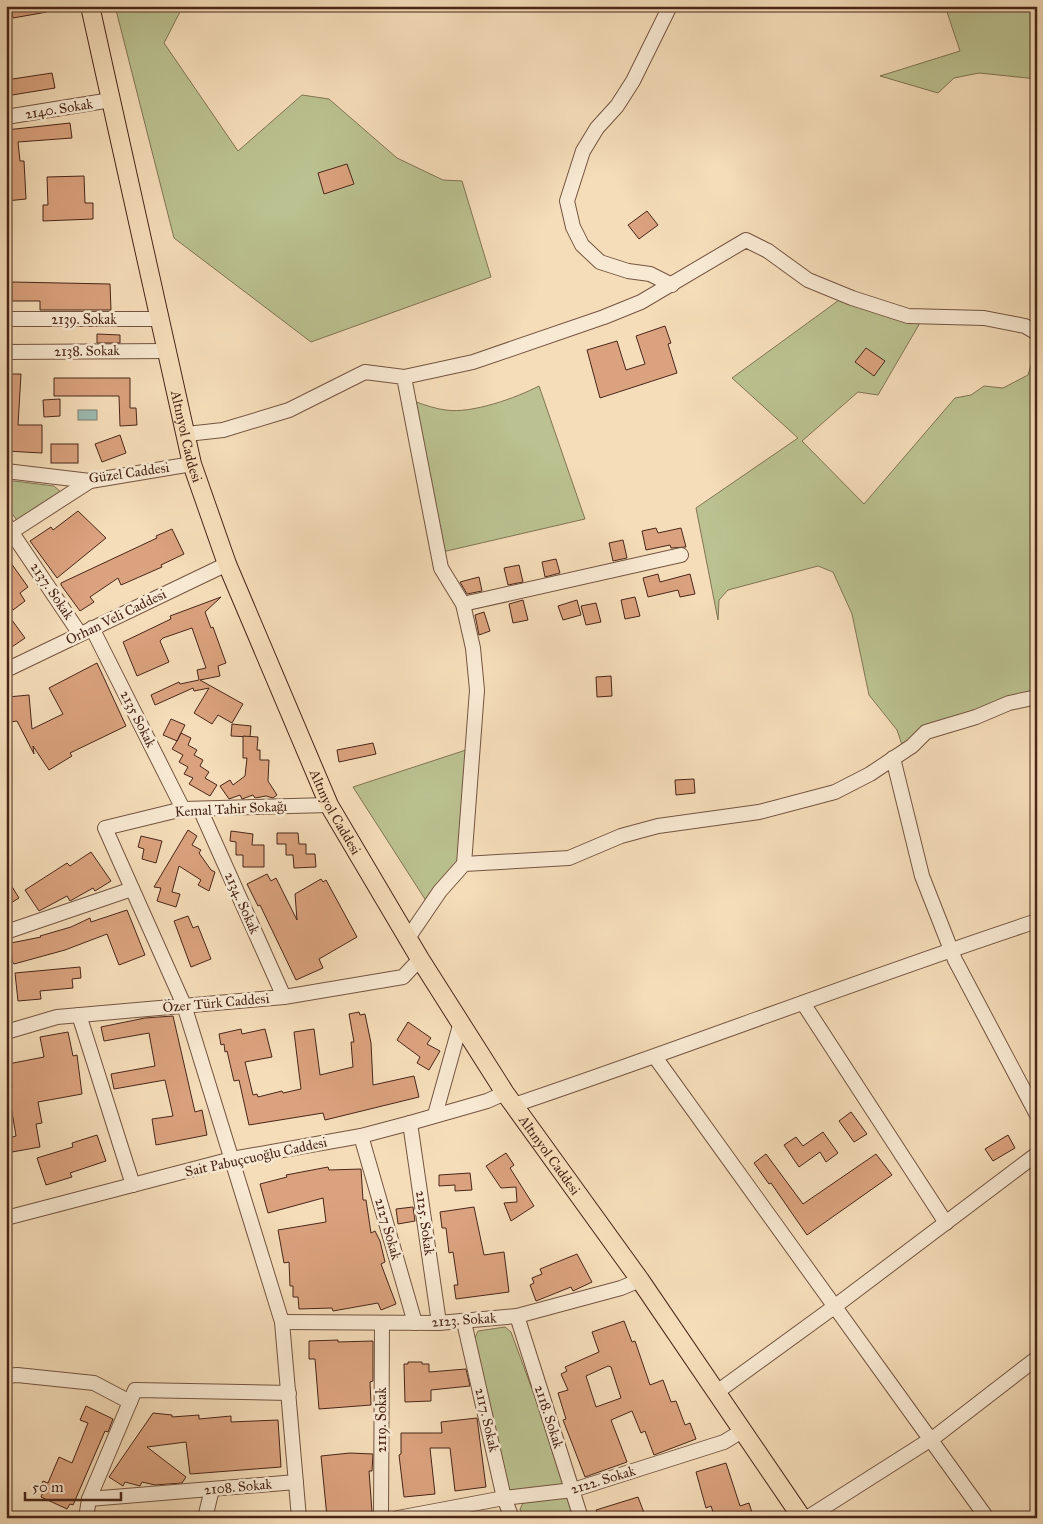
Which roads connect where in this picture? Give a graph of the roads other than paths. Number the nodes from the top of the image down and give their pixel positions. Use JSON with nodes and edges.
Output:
{"nodes":[{"id":1,"x":90,"y":6,"type":"edge"},
{"id":2,"x":670,"y":6,"type":"edge"},
{"id":3,"x":111,"y":100,"type":"junction"},
{"id":4,"x":6,"y":117,"type":"edge"},
{"id":5,"x":672,"y":285,"type":"junction"},
{"id":6,"x":6,"y":319,"type":"edge"},
{"id":7,"x":161,"y":319,"type":"junction"},
{"id":8,"x":1037,"y":333,"type":"edge"},
{"id":9,"x":168,"y":351,"type":"junction"},
{"id":10,"x":6,"y":352,"type":"edge"},
{"id":11,"x":404,"y":377,"type":"junction"},
{"id":12,"x":187,"y":434,"type":"junction"},
{"id":13,"x":192,"y":464,"type":"junction"},
{"id":14,"x":6,"y":471,"type":"edge"},
{"id":15,"x":90,"y":480,"type":"junction"},
{"id":16,"x":9,"y":528,"type":"edge"},
{"id":17,"x":681,"y":555,"type":"dead end"},
{"id":18,"x":227,"y":564,"type":"junction"},
{"id":19,"x":463,"y":604,"type":"junction"},
{"id":20,"x":86,"y":631,"type":"junction"},
{"id":21,"x":6,"y":670,"type":"edge"},
{"id":22,"x":1037,"y":697,"type":"edge"},
{"id":23,"x":893,"y":758,"type":"junction"},
{"id":24,"x":329,"y":805,"type":"junction"},
{"id":25,"x":183,"y":809,"type":"junction"},
{"id":26,"x":200,"y":809,"type":"junction"},
{"id":27,"x":464,"y":864,"type":"junction"},
{"id":28,"x":132,"y":889,"type":"junction"},
{"id":29,"x":1037,"y":921,"type":"edge"},
{"id":30,"x":6,"y":932,"type":"edge"},
{"id":31,"x":408,"y":938,"type":"junction"},
{"id":32,"x":950,"y":950,"type":"junction"},
{"id":33,"x":420,"y":959,"type":"junction"},
{"id":34,"x":284,"y":997,"type":"junction"},
{"id":35,"x":802,"y":1004,"type":"junction"},
{"id":36,"x":184,"y":1005,"type":"junction"},
{"id":37,"x":79,"y":1015,"type":"junction"},
{"id":38,"x":461,"y":1022,"type":"junction"},
{"id":39,"x":6,"y":1032,"type":"edge"},
{"id":40,"x":655,"y":1058,"type":"junction"},
{"id":41,"x":509,"y":1099,"type":"junction"},
{"id":42,"x":1037,"y":1114,"type":"edge"},
{"id":43,"x":435,"y":1115,"type":"junction"},
{"id":44,"x":410,"y":1123,"type":"junction"},
{"id":45,"x":361,"y":1136,"type":"junction"},
{"id":46,"x":1037,"y":1154,"type":"edge"},
{"id":47,"x":232,"y":1159,"type":"junction"},
{"id":48,"x":133,"y":1185,"type":"junction"},
{"id":49,"x":6,"y":1218,"type":"edge"},
{"id":50,"x":946,"y":1222,"type":"junction"},
{"id":51,"x":640,"y":1280,"type":"junction"},
{"id":52,"x":834,"y":1307,"type":"junction"},
{"id":53,"x":517,"y":1316,"type":"junction"},
{"id":54,"x":282,"y":1322,"type":"junction"},
{"id":55,"x":464,"y":1322,"type":"junction"},
{"id":56,"x":382,"y":1323,"type":"junction"},
{"id":57,"x":415,"y":1323,"type":"junction"},
{"id":58,"x":439,"y":1323,"type":"junction"},
{"id":59,"x":1037,"y":1358,"type":"edge"},
{"id":60,"x":6,"y":1376,"type":"edge"},
{"id":61,"x":717,"y":1392,"type":"junction"},
{"id":62,"x":289,"y":1393,"type":"junction"},
{"id":63,"x":130,"y":1402,"type":"junction"},
{"id":64,"x":742,"y":1431,"type":"junction"},
{"id":65,"x":930,"y":1440,"type":"junction"},
{"id":66,"x":296,"y":1482,"type":"junction"},
{"id":67,"x":212,"y":1489,"type":"junction"},
{"id":68,"x":573,"y":1490,"type":"junction"},
{"id":69,"x":504,"y":1498,"type":"junction"},
{"id":70,"x":89,"y":1499,"type":"junction"},
{"id":71,"x":86,"y":1518,"type":"edge"},
{"id":72,"x":205,"y":1518,"type":"edge"},
{"id":73,"x":299,"y":1518,"type":"edge"},
{"id":74,"x":381,"y":1518,"type":"edge"},
{"id":75,"x":398,"y":1518,"type":"edge"},
{"id":76,"x":512,"y":1518,"type":"edge"},
{"id":77,"x":581,"y":1518,"type":"edge"},
{"id":78,"x":802,"y":1518,"type":"edge"},
{"id":79,"x":807,"y":1518,"type":"edge"},
{"id":80,"x":987,"y":1518,"type":"edge"}],
"edges":[{"from":1,"to":3,"type":"main road","name":"Altınyol Caddesi"},
{"from":2,"to":5,"type":"street"},
{"from":3,"to":4,"type":"street","name":"2140. Sokak"},
{"from":3,"to":7,"type":"main road","name":"Altınyol Caddesi"},
{"from":5,"to":8,"type":"street"},
{"from":5,"to":11,"type":"street"},
{"from":6,"to":7,"type":"street","name":"2139. Sokak"},
{"from":7,"to":9,"type":"main road","name":"Altınyol Caddesi"},
{"from":9,"to":10,"type":"street","name":"2138. Sokak"},
{"from":9,"to":12,"type":"main road","name":"Altınyol Caddesi"},
{"from":11,"to":12,"type":"street"},
{"from":11,"to":19,"type":"street"},
{"from":12,"to":13,"type":"main road","name":"Altınyol Caddesi"},
{"from":13,"to":15,"type":"street","name":"Güzel Caddesi"},
{"from":13,"to":18,"type":"main road","name":"Altınyol Caddesi"},
{"from":14,"to":15,"type":"street","name":"Güzel Caddesi"},
{"from":15,"to":16,"type":"street"},
{"from":16,"to":20,"type":"street","name":"2137. Sokak"},
{"from":17,"to":19,"type":"street"},
{"from":18,"to":20,"type":"street","name":"Orhan Veli Caddesi"},
{"from":18,"to":24,"type":"main road","name":"Altınyol Caddesi"},
{"from":19,"to":27,"type":"street"},
{"from":20,"to":21,"type":"street","name":"Orhan Veli Caddesi"},
{"from":20,"to":25,"type":"street","name":"2135 Sokak"},
{"from":22,"to":23,"type":"street"},
{"from":23,"to":27,"type":"street"},
{"from":23,"to":32,"type":"street"},
{"from":24,"to":26,"type":"street","name":"Kemal Tahir Sokağı"},
{"from":24,"to":31,"type":"main road","name":"Altınyol Caddesi"},
{"from":25,"to":26,"type":"street","name":"Kemal Tahir Sokağı"},
{"from":25,"to":28,"type":"street","name":"Kemal Tahir Sokağı"},
{"from":26,"to":34,"type":"street","name":"2134. Sokak"},
{"from":27,"to":31,"type":"street"},
{"from":28,"to":30,"type":"street"},
{"from":28,"to":36,"type":"street"},
{"from":29,"to":32,"type":"street","name":"Sait Pabuçcuoğlu Caddesi"},
{"from":31,"to":33,"type":"main road","name":"Altınyol Caddesi"},
{"from":32,"to":35,"type":"street","name":"Sait Pabuçcuoğlu Caddesi"},
{"from":32,"to":42,"type":"street"},
{"from":33,"to":34,"type":"street","name":"Özer Türk Caddesi"},
{"from":33,"to":38,"type":"main road","name":"Altınyol Caddesi"},
{"from":34,"to":36,"type":"street","name":"Özer Türk Caddesi"},
{"from":35,"to":40,"type":"street","name":"Sait Pabuçcuoğlu Caddesi"},
{"from":35,"to":50,"type":"street"},
{"from":36,"to":37,"type":"street","name":"Özer Türk Caddesi"},
{"from":36,"to":47,"type":"street"},
{"from":37,"to":39,"type":"street","name":"Özer Türk Caddesi"},
{"from":37,"to":48,"type":"street"},
{"from":38,"to":41,"type":"main road","name":"Altınyol Caddesi"},
{"from":38,"to":43,"type":"street"},
{"from":40,"to":41,"type":"street","name":"Sait Pabuçcuoğlu Caddesi"},
{"from":40,"to":52,"type":"street"},
{"from":41,"to":43,"type":"street","name":"Sait Pabuçcuoğlu Caddesi"},
{"from":41,"to":51,"type":"main road","name":"Altınyol Caddesi"},
{"from":43,"to":44,"type":"street","name":"Sait Pabuçcuoğlu Caddesi"},
{"from":44,"to":45,"type":"street","name":"Sait Pabuçcuoğlu Caddesi"},
{"from":44,"to":58,"type":"street","name":"2125. Sokak"},
{"from":45,"to":47,"type":"street","name":"Sait Pabuçcuoğlu Caddesi"},
{"from":45,"to":57,"type":"street","name":"2127 Sokak"},
{"from":46,"to":50,"type":"street"},
{"from":47,"to":48,"type":"street","name":"Sait Pabuçcuoğlu Caddesi"},
{"from":47,"to":54,"type":"street"},
{"from":48,"to":49,"type":"street","name":"Sait Pabuçcuoğlu Caddesi"},
{"from":50,"to":52,"type":"street"},
{"from":51,"to":53,"type":"street","name":"2123. Sokak"},
{"from":51,"to":61,"type":"main road","name":"Altınyol Caddesi"},
{"from":52,"to":61,"type":"street"},
{"from":52,"to":65,"type":"street"},
{"from":53,"to":55,"type":"street","name":"2123. Sokak"},
{"from":53,"to":68,"type":"street","name":"2118. Sokak"},
{"from":54,"to":56,"type":"street","name":"2123. Sokak"},
{"from":54,"to":62,"type":"street"},
{"from":55,"to":58,"type":"street","name":"2123. Sokak"},
{"from":55,"to":69,"type":"street","name":"2117. Sokak"},
{"from":56,"to":57,"type":"street","name":"2123. Sokak"},
{"from":56,"to":74,"type":"street","name":"2119. Sokak"},
{"from":57,"to":58,"type":"street","name":"2123. Sokak"},
{"from":59,"to":65,"type":"street"},
{"from":60,"to":63,"type":"street"},
{"from":61,"to":64,"type":"main road","name":"Altınyol Caddesi"},
{"from":62,"to":63,"type":"street"},
{"from":62,"to":66,"type":"street"},
{"from":63,"to":70,"type":"street"},
{"from":64,"to":68,"type":"street","name":"2122. Sokak"},
{"from":64,"to":78,"type":"main road","name":"Altınyol Caddesi"},
{"from":65,"to":79,"type":"street"},
{"from":65,"to":80,"type":"street"},
{"from":66,"to":67,"type":"street","name":"2108. Sokak"},
{"from":66,"to":73,"type":"street"},
{"from":67,"to":70,"type":"street","name":"2108. Sokak"},
{"from":67,"to":72,"type":"street"},
{"from":68,"to":69,"type":"street","name":"2122. Sokak"},
{"from":68,"to":77,"type":"street","name":"2118. Sokak"},
{"from":69,"to":75,"type":"street","name":"2122. Sokak"},
{"from":69,"to":76,"type":"street","name":"2117. Sokak"},
{"from":70,"to":71,"type":"street"}]}
